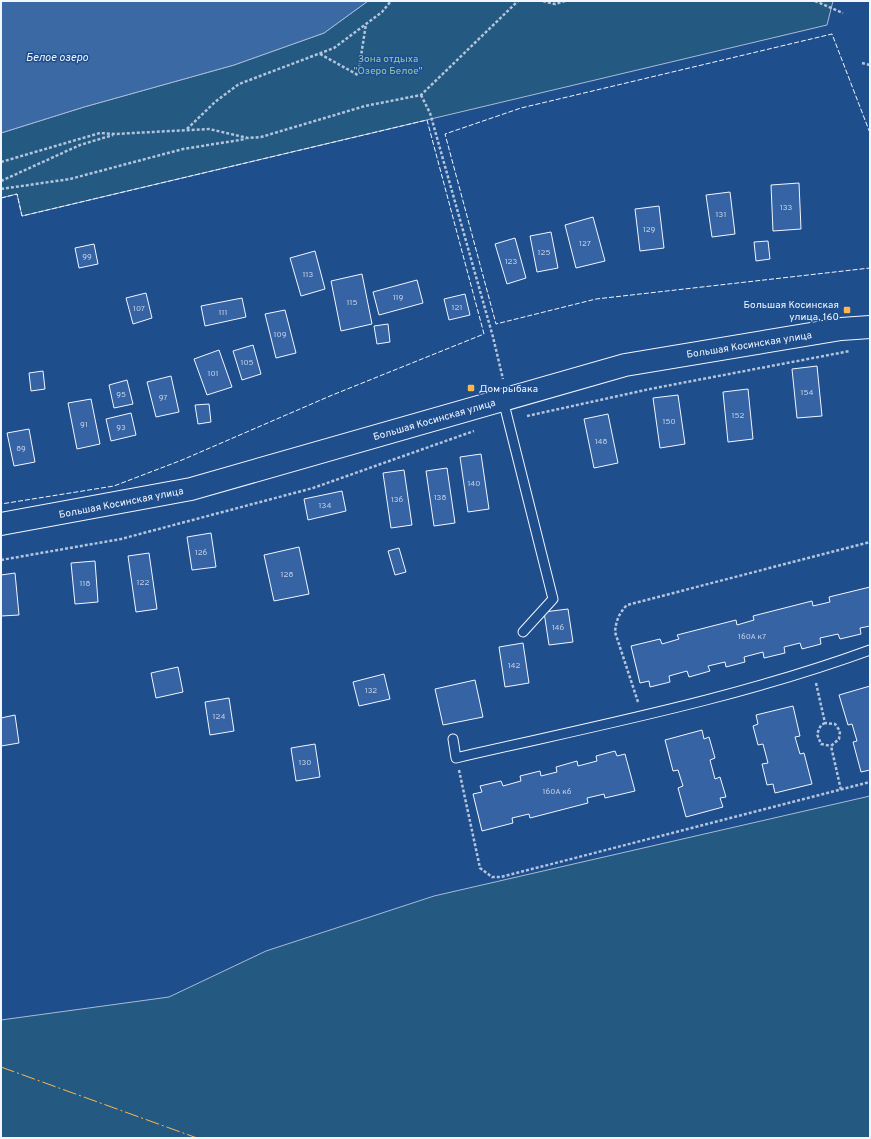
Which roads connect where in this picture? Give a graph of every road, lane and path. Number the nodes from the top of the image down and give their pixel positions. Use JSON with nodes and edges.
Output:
{"nodes":[{"id":1,"x":391,"y":1,"type":"edge"},
{"id":2,"x":518,"y":1,"type":"edge"},
{"id":3,"x":543,"y":1,"type":"edge"},
{"id":4,"x":565,"y":1,"type":"edge"},
{"id":5,"x":815,"y":1,"type":"edge"},
{"id":6,"x":843,"y":13,"type":"dead end"},
{"id":7,"x":366,"y":24,"type":"junction"},
{"id":8,"x":320,"y":53,"type":"junction"},
{"id":9,"x":862,"y":63,"type":"dead end"},
{"id":10,"x":870,"y":65,"type":"edge"},
{"id":11,"x":421,"y":95,"type":"junction"},
{"id":12,"x":187,"y":130,"type":"junction"},
{"id":13,"x":115,"y":134,"type":"junction"},
{"id":14,"x":248,"y":138,"type":"junction"},
{"id":15,"x":1,"y":162,"type":"edge"},
{"id":16,"x":1,"y":181,"type":"edge"},
{"id":17,"x":1,"y":189,"type":"edge"},
{"id":18,"x":870,"y":327,"type":"edge"},
{"id":19,"x":853,"y":350,"type":"dead end"},
{"id":20,"x":505,"y":399,"type":"junction"},
{"id":21,"x":508,"y":421,"type":"junction"},
{"id":22,"x":476,"y":431,"type":"dead end"},
{"id":23,"x":1,"y":524,"type":"edge"},
{"id":24,"x":870,"y":542,"type":"edge"},
{"id":25,"x":1,"y":560,"type":"edge"},
{"id":26,"x":522,"y":632,"type":"dead end"},
{"id":27,"x":870,"y":650,"type":"edge"},
{"id":28,"x":813,"y":670,"type":"junction"},
{"id":29,"x":642,"y":714,"type":"junction"},
{"id":30,"x":825,"y":723,"type":"junction"},
{"id":31,"x":453,"y":739,"type":"dead end"},
{"id":32,"x":831,"y":746,"type":"junction"},
{"id":33,"x":456,"y":758,"type":"junction"},
{"id":34,"x":870,"y":782,"type":"edge"},
{"id":35,"x":841,"y":790,"type":"junction"}],
"edges":[{"from":1,"to":7,"type":"path"},
{"from":2,"to":11,"type":"path"},
{"from":3,"to":4,"type":"path"},
{"from":5,"to":6,"type":"path"},
{"from":7,"to":8,"type":"path"},
{"from":7,"to":8,"type":"path"},
{"from":8,"to":12,"type":"path"},
{"from":9,"to":10,"type":"path"},
{"from":11,"to":14,"type":"path"},
{"from":11,"to":20,"type":"path"},
{"from":12,"to":13,"type":"path"},
{"from":12,"to":14,"type":"path"},
{"from":13,"to":15,"type":"path"},
{"from":13,"to":16,"type":"path"},
{"from":14,"to":17,"type":"path"},
{"from":18,"to":20,"type":"street","name":"Большая Косинская улица"},
{"from":19,"to":21,"type":"path"},
{"from":20,"to":21,"type":"lane"},
{"from":20,"to":23,"type":"street","name":"Большая Косинская улица"},
{"from":21,"to":26,"type":"lane"},
{"from":22,"to":25,"type":"path"},
{"from":24,"to":29,"type":"path"},
{"from":27,"to":28,"type":"lane"},
{"from":28,"to":29,"type":"lane"},
{"from":28,"to":30,"type":"path"},
{"from":29,"to":33,"type":"lane"},
{"from":30,"to":32,"type":"path"},
{"from":30,"to":32,"type":"path"},
{"from":31,"to":33,"type":"lane"},
{"from":32,"to":35,"type":"path"},
{"from":33,"to":35,"type":"path"},
{"from":34,"to":35,"type":"path"}]}
